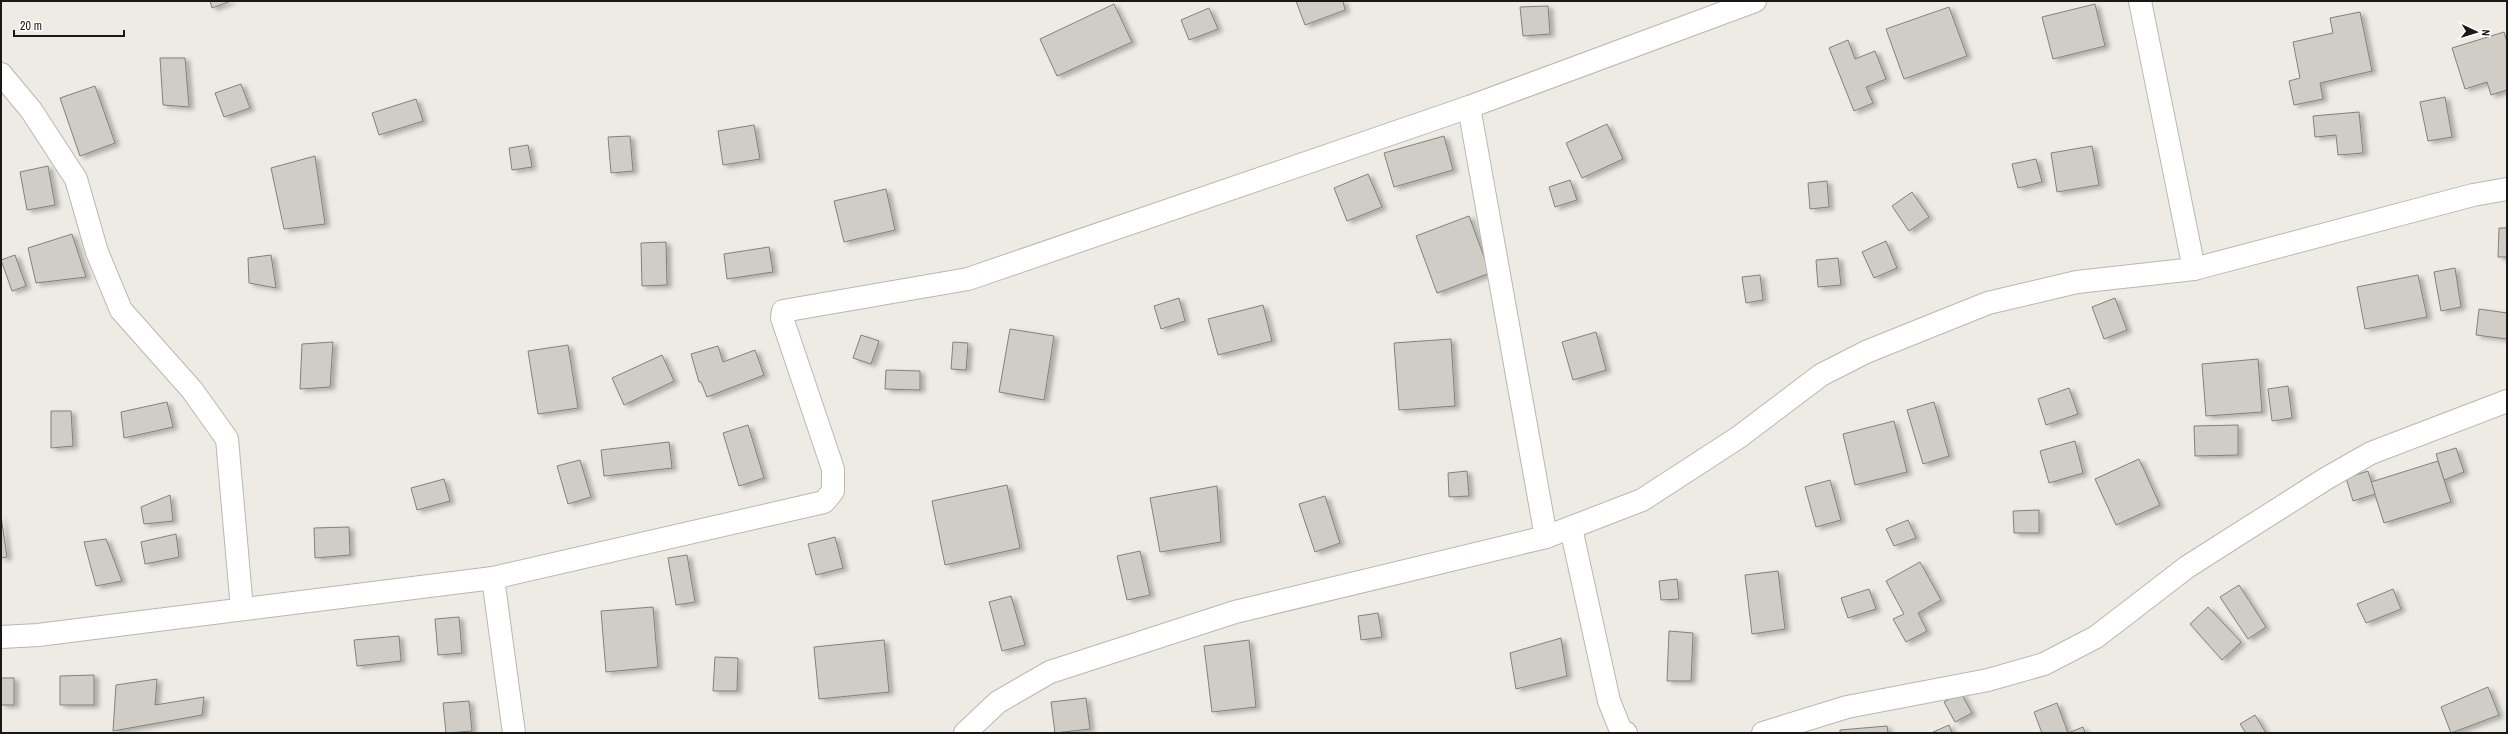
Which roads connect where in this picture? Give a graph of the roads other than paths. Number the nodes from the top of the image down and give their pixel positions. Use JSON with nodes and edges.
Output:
{"nodes":[{"id":1,"x":1755,"y":1,"type":"edge"},
{"id":2,"x":2140,"y":1,"type":"edge"},
{"id":3,"x":1,"y":74,"type":"edge"},
{"id":4,"x":1469,"y":107,"type":"junction"},
{"id":5,"x":2507,"y":189,"type":"edge"},
{"id":6,"x":2194,"y":269,"type":"junction"},
{"id":7,"x":2507,"y":401,"type":"edge"},
{"id":8,"x":1571,"y":528,"type":"junction"},
{"id":9,"x":1546,"y":537,"type":"junction"},
{"id":10,"x":493,"y":578,"type":"junction"},
{"id":11,"x":242,"y":609,"type":"junction"},
{"id":12,"x":1,"y":637,"type":"edge"},
{"id":13,"x":514,"y":733,"type":"edge"},
{"id":14,"x":965,"y":733,"type":"edge"},
{"id":15,"x":1626,"y":733,"type":"edge"},
{"id":16,"x":1762,"y":733,"type":"edge"}],
"edges":[{"from":1,"to":4,"type":"street"},
{"from":2,"to":6,"type":"street"},
{"from":3,"to":11,"type":"street"},
{"from":4,"to":9,"type":"street"},
{"from":4,"to":10,"type":"street"},
{"from":5,"to":6,"type":"street"},
{"from":6,"to":8,"type":"street"},
{"from":7,"to":16,"type":"street"},
{"from":8,"to":9,"type":"street"},
{"from":8,"to":15,"type":"street"},
{"from":9,"to":14,"type":"street"},
{"from":10,"to":11,"type":"street"},
{"from":10,"to":13,"type":"street"},
{"from":11,"to":12,"type":"street"}]}
